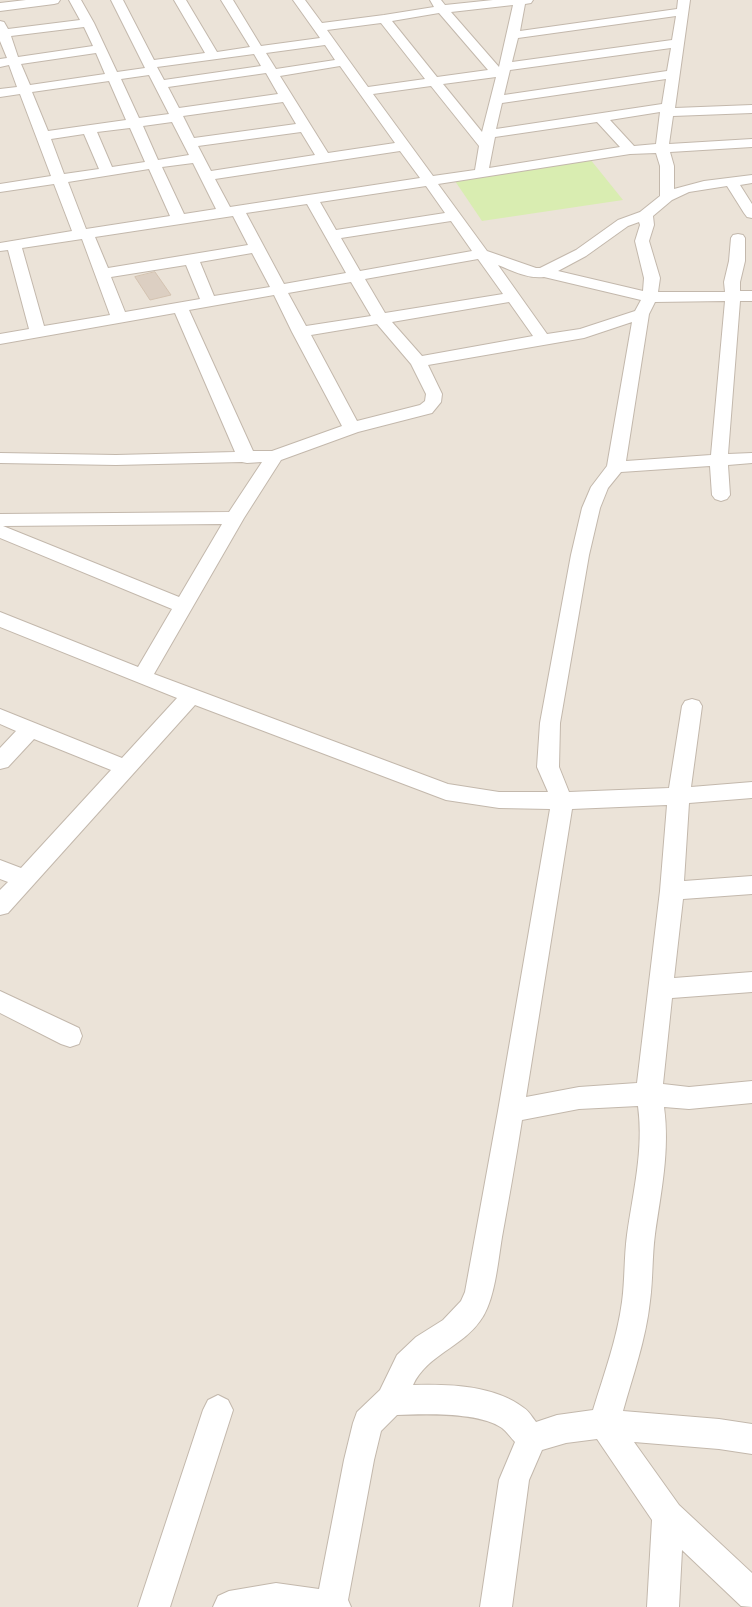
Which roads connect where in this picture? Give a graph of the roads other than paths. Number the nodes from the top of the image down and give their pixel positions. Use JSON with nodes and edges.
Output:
{"nodes":[{"id":1,"x":54,"y":0,"type":"edge"},
{"id":2,"x":75,"y":0,"type":"edge"},
{"id":3,"x":117,"y":0,"type":"edge"},
{"id":4,"x":180,"y":0,"type":"edge"},
{"id":5,"x":227,"y":0,"type":"edge"},
{"id":6,"x":300,"y":0,"type":"edge"},
{"id":7,"x":524,"y":0,"type":"edge"},
{"id":8,"x":438,"y":5,"type":"edge"},
{"id":9,"x":683,"y":6,"type":"edge"},
{"id":10,"x":0,"y":7,"type":"edge"},
{"id":11,"x":384,"y":19,"type":"junction"},
{"id":12,"x":88,"y":23,"type":"junction"},
{"id":13,"x":318,"y":27,"type":"junction"},
{"id":14,"x":1,"y":31,"type":"edge"},
{"id":15,"x":513,"y":38,"type":"junction"},
{"id":16,"x":329,"y":41,"type":"junction"},
{"id":17,"x":678,"y":43,"type":"junction"},
{"id":18,"x":473,"y":46,"type":"junction"},
{"id":19,"x":100,"y":49,"type":"junction"},
{"id":20,"x":258,"y":50,"type":"junction"},
{"id":21,"x":213,"y":56,"type":"junction"},
{"id":22,"x":14,"y":61,"type":"junction"},
{"id":23,"x":344,"y":62,"type":"junction"},
{"id":24,"x":0,"y":63,"type":"edge"},
{"id":25,"x":152,"y":68,"type":"junction"},
{"id":26,"x":271,"y":71,"type":"junction"},
{"id":27,"x":502,"y":71,"type":"junction"},
{"id":28,"x":673,"y":74,"type":"junction"},
{"id":29,"x":113,"y":77,"type":"junction"},
{"id":30,"x":435,"y":82,"type":"junction"},
{"id":31,"x":160,"y":84,"type":"junction"},
{"id":32,"x":25,"y":89,"type":"junction"},
{"id":33,"x":364,"y":91,"type":"junction"},
{"id":34,"x":0,"y":93,"type":"edge"},
{"id":35,"x":287,"y":98,"type":"junction"},
{"id":36,"x":497,"y":100,"type":"junction"},
{"id":37,"x":668,"y":109,"type":"junction"},
{"id":38,"x":752,"y":109,"type":"edge"},
{"id":39,"x":176,"y":115,"type":"junction"},
{"id":40,"x":600,"y":117,"type":"junction"},
{"id":41,"x":134,"y":123,"type":"junction"},
{"id":42,"x":305,"y":127,"type":"junction"},
{"id":43,"x":89,"y":130,"type":"junction"},
{"id":44,"x":43,"y":136,"type":"junction"},
{"id":45,"x":487,"y":139,"type":"junction"},
{"id":46,"x":190,"y":143,"type":"junction"},
{"id":47,"x":752,"y":143,"type":"edge"},
{"id":48,"x":404,"y":146,"type":"junction"},
{"id":49,"x":662,"y":148,"type":"junction"},
{"id":50,"x":630,"y":150,"type":"junction"},
{"id":51,"x":198,"y":158,"type":"junction"},
{"id":52,"x":324,"y":158,"type":"junction"},
{"id":53,"x":154,"y":165,"type":"junction"},
{"id":54,"x":107,"y":172,"type":"junction"},
{"id":55,"x":481,"y":173,"type":"junction"},
{"id":56,"x":206,"y":176,"type":"junction"},
{"id":57,"x":60,"y":179,"type":"junction"},
{"id":58,"x":752,"y":179,"type":"edge"},
{"id":59,"x":429,"y":181,"type":"junction"},
{"id":60,"x":730,"y":181,"type":"junction"},
{"id":61,"x":0,"y":188,"type":"edge"},
{"id":62,"x":667,"y":197,"type":"junction"},
{"id":63,"x":311,"y":199,"type":"junction"},
{"id":64,"x":231,"y":211,"type":"junction"},
{"id":65,"x":752,"y":214,"type":"edge"},
{"id":66,"x":644,"y":215,"type":"junction"},
{"id":67,"x":454,"y":216,"type":"junction"},
{"id":68,"x":179,"y":219,"type":"junction"},
{"id":69,"x":84,"y":234,"type":"junction"},
{"id":70,"x":332,"y":236,"type":"junction"},
{"id":71,"x":738,"y":238,"type":"dead end"},
{"id":72,"x":7,"y":246,"type":"edge"},
{"id":73,"x":257,"y":248,"type":"junction"},
{"id":74,"x":482,"y":254,"type":"junction"},
{"id":75,"x":191,"y":259,"type":"junction"},
{"id":76,"x":544,"y":272,"type":"junction"},
{"id":77,"x":102,"y":274,"type":"junction"},
{"id":78,"x":356,"y":277,"type":"junction"},
{"id":79,"x":279,"y":290,"type":"junction"},
{"id":80,"x":733,"y":296,"type":"junction"},
{"id":81,"x":752,"y":296,"type":"edge"},
{"id":82,"x":512,"y":297,"type":"junction"},
{"id":83,"x":209,"y":302,"type":"junction"},
{"id":84,"x":646,"y":305,"type":"junction"},
{"id":85,"x":180,"y":307,"type":"junction"},
{"id":86,"x":119,"y":318,"type":"junction"},
{"id":87,"x":380,"y":318,"type":"junction"},
{"id":88,"x":38,"y":332,"type":"junction"},
{"id":89,"x":300,"y":332,"type":"junction"},
{"id":90,"x":0,"y":338,"type":"edge"},
{"id":91,"x":543,"y":339,"type":"junction"},
{"id":92,"x":418,"y":362,"type":"junction"},
{"id":93,"x":352,"y":428,"type":"junction"},
{"id":94,"x":274,"y":456,"type":"junction"},
{"id":95,"x":0,"y":458,"type":"edge"},
{"id":96,"x":247,"y":458,"type":"junction"},
{"id":97,"x":752,"y":458,"type":"edge"},
{"id":98,"x":719,"y":460,"type":"junction"},
{"id":99,"x":616,"y":467,"type":"junction"},
{"id":100,"x":721,"y":496,"type":"dead end"},
{"id":101,"x":235,"y":518,"type":"junction"},
{"id":102,"x":0,"y":520,"type":"edge"},
{"id":103,"x":0,"y":531,"type":"edge"},
{"id":104,"x":184,"y":606,"type":"junction"},
{"id":105,"x":0,"y":619,"type":"edge"},
{"id":106,"x":142,"y":677,"type":"junction"},
{"id":107,"x":191,"y":696,"type":"junction"},
{"id":108,"x":692,"y":706,"type":"dead end"},
{"id":109,"x":0,"y":716,"type":"edge"},
{"id":110,"x":31,"y":729,"type":"junction"},
{"id":111,"x":0,"y":761,"type":"edge"},
{"id":112,"x":126,"y":768,"type":"junction"},
{"id":113,"x":752,"y":790,"type":"edge"},
{"id":114,"x":680,"y":796,"type":"junction"},
{"id":115,"x":562,"y":801,"type":"junction"},
{"id":116,"x":0,"y":869,"type":"edge"},
{"id":117,"x":24,"y":879,"type":"junction"},
{"id":118,"x":752,"y":885,"type":"edge"},
{"id":119,"x":672,"y":891,"type":"junction"},
{"id":120,"x":0,"y":906,"type":"edge"},
{"id":121,"x":752,"y":982,"type":"edge"},
{"id":122,"x":661,"y":989,"type":"junction"},
{"id":123,"x":0,"y":1001,"type":"edge"},
{"id":124,"x":70,"y":1036,"type":"dead end"},
{"id":125,"x":752,"y":1092,"type":"edge"},
{"id":126,"x":650,"y":1094,"type":"junction"},
{"id":127,"x":511,"y":1111,"type":"junction"},
{"id":128,"x":390,"y":1400,"type":"junction"},
{"id":129,"x":218,"y":1410,"type":"dead end"},
{"id":130,"x":604,"y":1424,"type":"junction"},
{"id":131,"x":531,"y":1439,"type":"junction"},
{"id":132,"x":752,"y":1439,"type":"edge"},
{"id":133,"x":668,"y":1516,"type":"junction"},
{"id":134,"x":752,"y":1595,"type":"edge"},
{"id":135,"x":154,"y":1607,"type":"edge"},
{"id":136,"x":229,"y":1607,"type":"edge"},
{"id":137,"x":332,"y":1607,"type":"edge"},
{"id":138,"x":496,"y":1607,"type":"edge"},
{"id":139,"x":663,"y":1607,"type":"edge"}],
"edges":[{"from":1,"to":10,"type":"street"},
{"from":2,"to":12,"type":"street"},
{"from":3,"to":25,"type":"street"},
{"from":4,"to":21,"type":"street"},
{"from":5,"to":20,"type":"street"},
{"from":6,"to":13,"type":"street"},
{"from":7,"to":8,"type":"street"},
{"from":7,"to":15,"type":"street"},
{"from":8,"to":11,"type":"street"},
{"from":8,"to":18,"type":"street"},
{"from":9,"to":15,"type":"street"},
{"from":9,"to":17,"type":"street"},
{"from":11,"to":13,"type":"street"},
{"from":11,"to":30,"type":"street"},
{"from":12,"to":14,"type":"street"},
{"from":12,"to":19,"type":"street"},
{"from":13,"to":16,"type":"street"},
{"from":14,"to":22,"type":"street"},
{"from":15,"to":18,"type":"street"},
{"from":15,"to":27,"type":"street"},
{"from":16,"to":20,"type":"street"},
{"from":16,"to":23,"type":"street"},
{"from":17,"to":27,"type":"street"},
{"from":17,"to":28,"type":"street"},
{"from":18,"to":27,"type":"street"},
{"from":19,"to":22,"type":"street"},
{"from":19,"to":29,"type":"street"},
{"from":20,"to":21,"type":"street"},
{"from":20,"to":26,"type":"street"},
{"from":21,"to":25,"type":"street"},
{"from":22,"to":24,"type":"street"},
{"from":22,"to":32,"type":"street"},
{"from":23,"to":26,"type":"street"},
{"from":23,"to":33,"type":"street"},
{"from":25,"to":29,"type":"street"},
{"from":25,"to":31,"type":"street"},
{"from":26,"to":31,"type":"street"},
{"from":26,"to":35,"type":"street"},
{"from":27,"to":30,"type":"street"},
{"from":27,"to":36,"type":"street"},
{"from":28,"to":36,"type":"street"},
{"from":28,"to":37,"type":"street"},
{"from":29,"to":32,"type":"street"},
{"from":29,"to":41,"type":"street"},
{"from":30,"to":33,"type":"street"},
{"from":30,"to":45,"type":"street"},
{"from":31,"to":39,"type":"street"},
{"from":32,"to":34,"type":"street"},
{"from":32,"to":44,"type":"street"},
{"from":33,"to":48,"type":"street"},
{"from":35,"to":39,"type":"street"},
{"from":35,"to":42,"type":"street"},
{"from":36,"to":45,"type":"street"},
{"from":37,"to":38,"type":"street"},
{"from":37,"to":40,"type":"street"},
{"from":37,"to":49,"type":"street"},
{"from":39,"to":41,"type":"street"},
{"from":39,"to":46,"type":"street"},
{"from":40,"to":45,"type":"street"},
{"from":40,"to":50,"type":"street"},
{"from":41,"to":43,"type":"street"},
{"from":41,"to":53,"type":"street"},
{"from":42,"to":46,"type":"street"},
{"from":42,"to":52,"type":"street"},
{"from":43,"to":44,"type":"street"},
{"from":43,"to":54,"type":"street"},
{"from":44,"to":57,"type":"street"},
{"from":45,"to":55,"type":"street"},
{"from":46,"to":51,"type":"street"},
{"from":47,"to":49,"type":"street"},
{"from":48,"to":52,"type":"street"},
{"from":48,"to":59,"type":"street"},
{"from":49,"to":50,"type":"street"},
{"from":49,"to":62,"type":"street"},
{"from":50,"to":55,"type":"street"},
{"from":51,"to":53,"type":"street"},
{"from":51,"to":56,"type":"street"},
{"from":52,"to":56,"type":"street"},
{"from":53,"to":54,"type":"street"},
{"from":53,"to":68,"type":"street"},
{"from":54,"to":57,"type":"street"},
{"from":55,"to":59,"type":"street"},
{"from":56,"to":64,"type":"street"},
{"from":57,"to":61,"type":"street"},
{"from":57,"to":69,"type":"street"},
{"from":58,"to":60,"type":"street"},
{"from":59,"to":63,"type":"street"},
{"from":59,"to":67,"type":"street"},
{"from":60,"to":62,"type":"street"},
{"from":60,"to":65,"type":"street"},
{"from":62,"to":66,"type":"street"},
{"from":63,"to":64,"type":"street"},
{"from":63,"to":70,"type":"street"},
{"from":64,"to":68,"type":"street"},
{"from":64,"to":73,"type":"street"},
{"from":66,"to":76,"type":"street"},
{"from":66,"to":84,"type":"street"},
{"from":67,"to":70,"type":"street"},
{"from":67,"to":74,"type":"street"},
{"from":68,"to":69,"type":"street"},
{"from":69,"to":72,"type":"street"},
{"from":69,"to":77,"type":"street"},
{"from":70,"to":78,"type":"street"},
{"from":71,"to":80,"type":"street"},
{"from":72,"to":88,"type":"street"},
{"from":73,"to":75,"type":"street"},
{"from":73,"to":79,"type":"street"},
{"from":74,"to":76,"type":"street"},
{"from":74,"to":78,"type":"street"},
{"from":74,"to":82,"type":"street"},
{"from":75,"to":77,"type":"street"},
{"from":75,"to":83,"type":"street"},
{"from":76,"to":84,"type":"street"},
{"from":77,"to":86,"type":"street"},
{"from":78,"to":79,"type":"street"},
{"from":78,"to":87,"type":"street"},
{"from":79,"to":83,"type":"street"},
{"from":79,"to":89,"type":"street"},
{"from":80,"to":81,"type":"street"},
{"from":80,"to":84,"type":"street"},
{"from":80,"to":98,"type":"street"},
{"from":82,"to":87,"type":"street"},
{"from":82,"to":91,"type":"street"},
{"from":83,"to":85,"type":"street"},
{"from":84,"to":91,"type":"street"},
{"from":84,"to":99,"type":"street"},
{"from":85,"to":86,"type":"street"},
{"from":85,"to":96,"type":"street"},
{"from":86,"to":88,"type":"street"},
{"from":87,"to":89,"type":"street"},
{"from":87,"to":92,"type":"street"},
{"from":88,"to":90,"type":"street"},
{"from":89,"to":93,"type":"street"},
{"from":91,"to":92,"type":"street"},
{"from":92,"to":93,"type":"street"},
{"from":93,"to":94,"type":"street"},
{"from":94,"to":96,"type":"street"},
{"from":94,"to":101,"type":"street"},
{"from":95,"to":96,"type":"street"},
{"from":97,"to":98,"type":"street"},
{"from":98,"to":99,"type":"street"},
{"from":98,"to":100,"type":"street"},
{"from":99,"to":115,"type":"street"},
{"from":101,"to":102,"type":"street"},
{"from":101,"to":104,"type":"street"},
{"from":103,"to":104,"type":"street"},
{"from":104,"to":106,"type":"street"},
{"from":105,"to":106,"type":"street"},
{"from":106,"to":107,"type":"street"},
{"from":107,"to":112,"type":"street"},
{"from":107,"to":115,"type":"street"},
{"from":108,"to":114,"type":"street"},
{"from":109,"to":110,"type":"street"},
{"from":110,"to":111,"type":"street"},
{"from":110,"to":112,"type":"street"},
{"from":112,"to":117,"type":"street"},
{"from":113,"to":114,"type":"street"},
{"from":114,"to":115,"type":"street"},
{"from":114,"to":119,"type":"street"},
{"from":115,"to":127,"type":"street"},
{"from":116,"to":117,"type":"street"},
{"from":117,"to":120,"type":"street"},
{"from":118,"to":119,"type":"street"},
{"from":119,"to":122,"type":"street"},
{"from":121,"to":122,"type":"street"},
{"from":122,"to":126,"type":"street"},
{"from":123,"to":124,"type":"street"},
{"from":125,"to":126,"type":"street"},
{"from":126,"to":127,"type":"street"},
{"from":126,"to":130,"type":"street"},
{"from":127,"to":128,"type":"street"},
{"from":128,"to":131,"type":"street"},
{"from":128,"to":137,"type":"street"},
{"from":129,"to":135,"type":"street"},
{"from":130,"to":131,"type":"street"},
{"from":130,"to":132,"type":"street"},
{"from":130,"to":133,"type":"street"},
{"from":131,"to":138,"type":"street"},
{"from":133,"to":134,"type":"street"},
{"from":133,"to":139,"type":"street"},
{"from":136,"to":137,"type":"street"}]}
